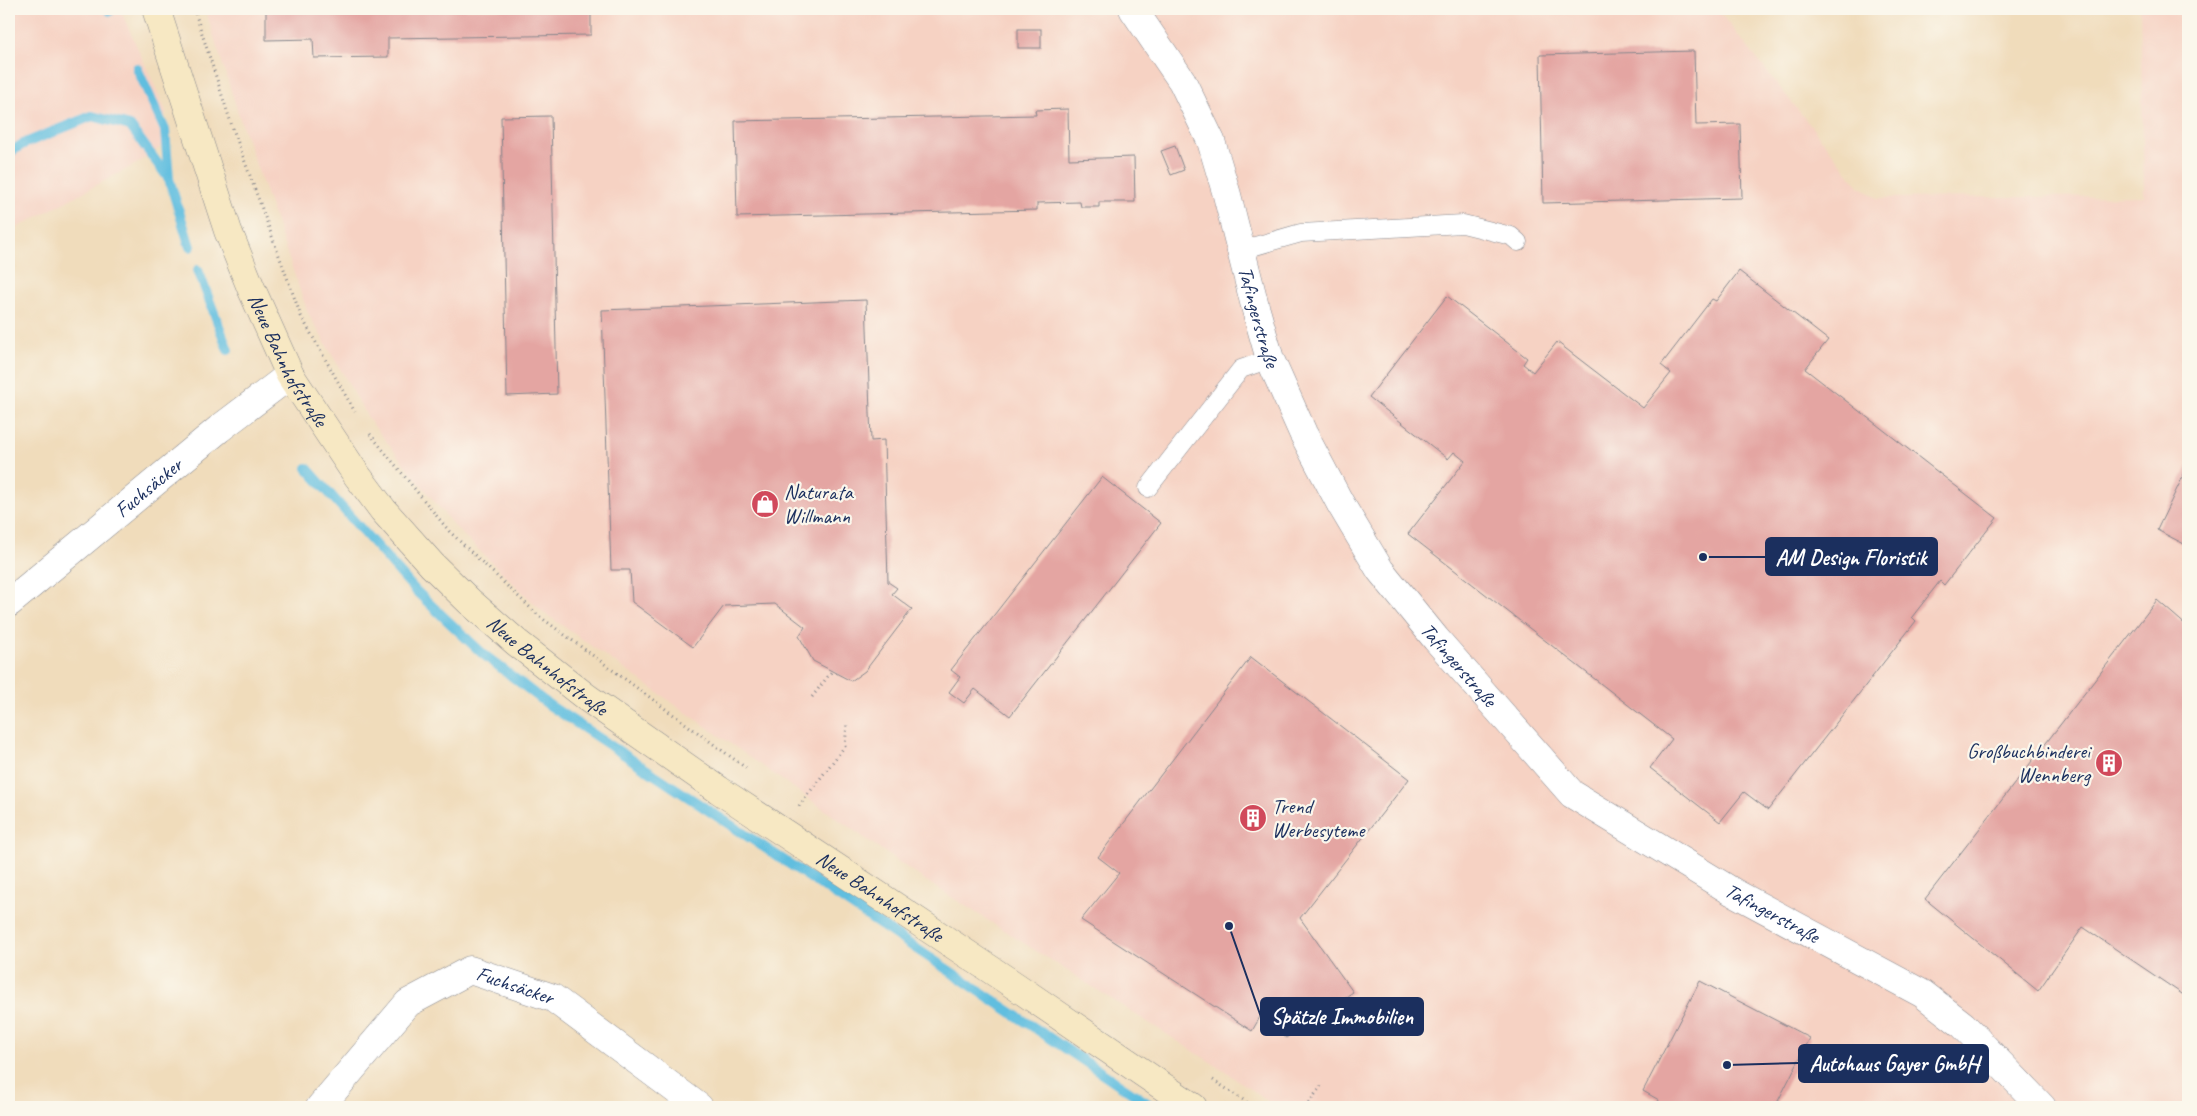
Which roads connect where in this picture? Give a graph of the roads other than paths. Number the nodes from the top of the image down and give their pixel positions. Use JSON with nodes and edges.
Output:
{"nodes":[{"id":1,"x":156,"y":9,"type":"edge"},
{"id":2,"x":1133,"y":9,"type":"edge"},
{"id":3,"x":1518,"y":242,"type":"dead end"},
{"id":4,"x":1241,"y":250,"type":"junction"},
{"id":5,"x":1270,"y":359,"type":"junction"},
{"id":6,"x":290,"y":375,"type":"junction"},
{"id":7,"x":1148,"y":488,"type":"dead end"},
{"id":8,"x":9,"y":603,"type":"edge"},
{"id":9,"x":320,"y":1107,"type":"edge"},
{"id":10,"x":699,"y":1107,"type":"edge"},
{"id":11,"x":1193,"y":1107,"type":"edge"},
{"id":12,"x":2042,"y":1107,"type":"edge"}],
"edges":[{"from":1,"to":6,"type":"main road","name":"Neue Bahnhofstraße"},
{"from":2,"to":4,"type":"street","name":"Tafingerstraße"},
{"from":3,"to":4,"type":"lane"},
{"from":4,"to":5,"type":"street","name":"Tafingerstraße"},
{"from":5,"to":7,"type":"lane"},
{"from":5,"to":12,"type":"street","name":"Tafingerstraße"},
{"from":6,"to":8,"type":"street","name":"Fuchsäcker"},
{"from":6,"to":11,"type":"main road","name":"Neue Bahnhofstraße"},
{"from":9,"to":10,"type":"street","name":"Fuchsäcker"}]}
